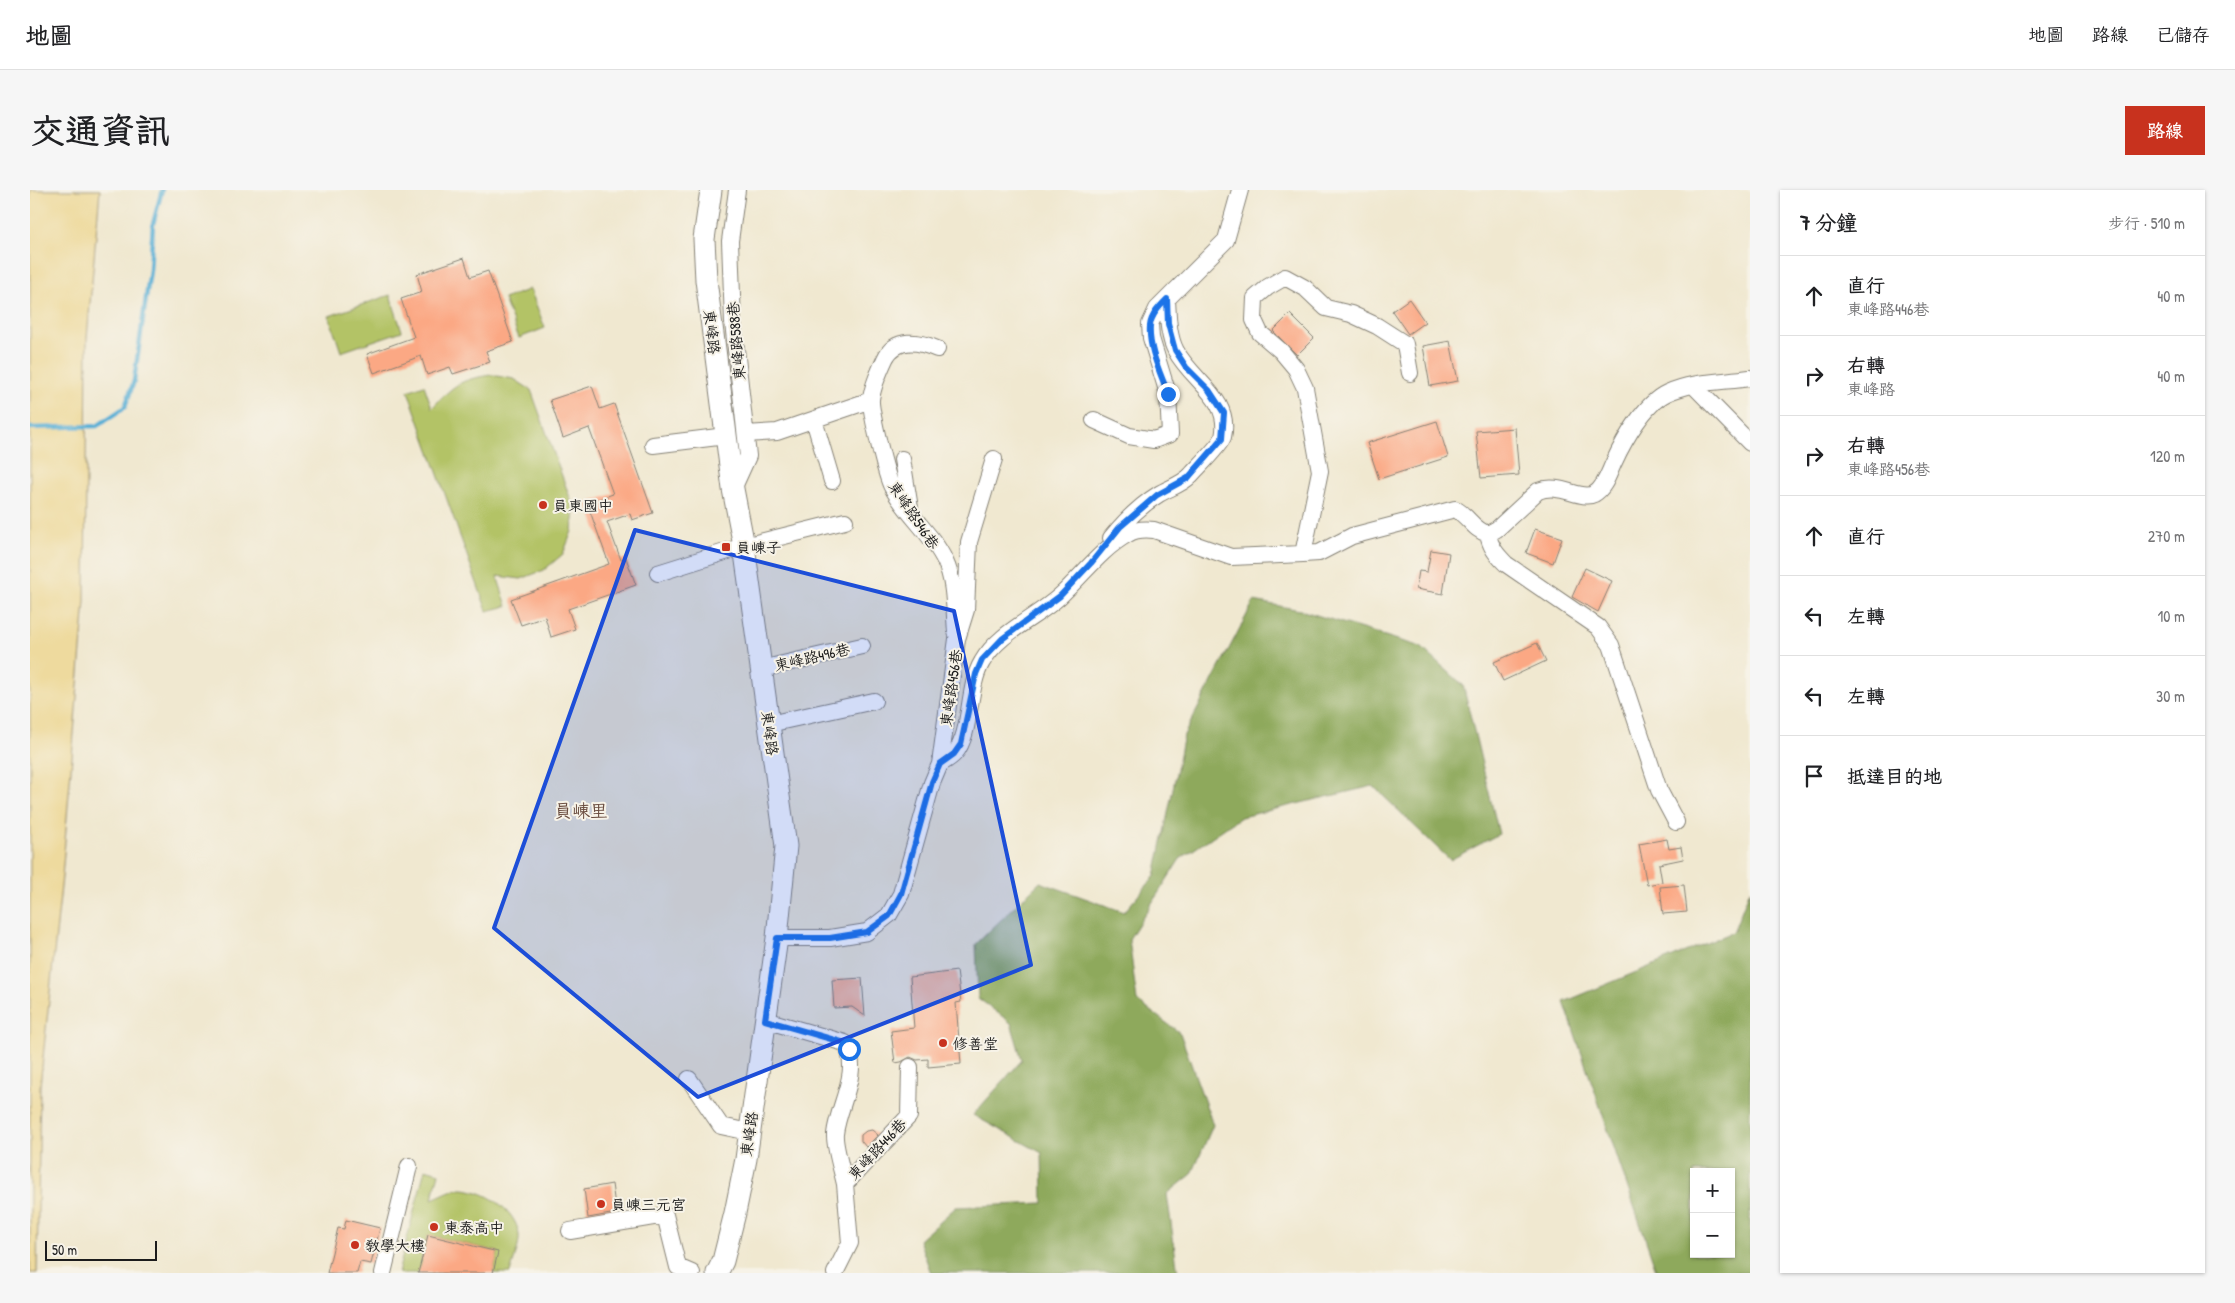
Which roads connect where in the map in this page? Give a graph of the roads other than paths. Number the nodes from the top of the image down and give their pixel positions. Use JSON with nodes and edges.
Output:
{"nodes":[{"id":1,"x":711,"y":190,"type":"edge"},
{"id":2,"x":737,"y":190,"type":"edge"},
{"id":3,"x":1240,"y":190,"type":"edge"},
{"id":4,"x":1167,"y":299,"type":"junction"},
{"id":5,"x":937,"y":349,"type":"dead end"},
{"id":6,"x":1410,"y":373,"type":"dead end"},
{"id":7,"x":1750,"y":378,"type":"edge"},
{"id":8,"x":1694,"y":386,"type":"junction"},
{"id":9,"x":871,"y":400,"type":"junction"},
{"id":10,"x":814,"y":420,"type":"junction"},
{"id":11,"x":1094,"y":420,"type":"dead end"},
{"id":12,"x":736,"y":435,"type":"junction"},
{"id":13,"x":1750,"y":443,"type":"edge"},
{"id":14,"x":652,"y":445,"type":"dead end"},
{"id":15,"x":902,"y":459,"type":"dead end"},
{"id":16,"x":994,"y":459,"type":"dead end"},
{"id":17,"x":832,"y":481,"type":"dead end"},
{"id":18,"x":911,"y":513,"type":"junction"},
{"id":19,"x":845,"y":521,"type":"dead end"},
{"id":20,"x":1488,"y":534,"type":"junction"},
{"id":21,"x":744,"y":546,"type":"junction"},
{"id":22,"x":1303,"y":554,"type":"junction"},
{"id":23,"x":1091,"y":563,"type":"junction"},
{"id":24,"x":658,"y":573,"type":"dead end"},
{"id":25,"x":957,"y":639,"type":"junction"},
{"id":26,"x":862,"y":646,"type":"dead end"},
{"id":27,"x":761,"y":669,"type":"junction"},
{"id":28,"x":874,"y":701,"type":"dead end"},
{"id":29,"x":769,"y":724,"type":"junction"},
{"id":30,"x":940,"y":764,"type":"junction"},
{"id":31,"x":1676,"y":822,"type":"dead end"},
{"id":32,"x":777,"y":938,"type":"junction"},
{"id":33,"x":765,"y":1020,"type":"junction"},
{"id":34,"x":910,"y":1067,"type":"dead end"},
{"id":35,"x":689,"y":1079,"type":"dead end"},
{"id":36,"x":749,"y":1132,"type":"junction"},
{"id":37,"x":409,"y":1166,"type":"dead end"},
{"id":38,"x":845,"y":1184,"type":"junction"},
{"id":39,"x":570,"y":1231,"type":"dead end"},
{"id":40,"x":383,"y":1273,"type":"edge"},
{"id":41,"x":692,"y":1273,"type":"edge"},
{"id":42,"x":717,"y":1273,"type":"edge"},
{"id":43,"x":835,"y":1273,"type":"edge"}],
"edges":[{"from":1,"to":12,"type":"main road","name":"東峰路"},
{"from":2,"to":12,"type":"street","name":"東峰路588巷"},
{"from":3,"to":4,"type":"street"},
{"from":4,"to":11,"type":"street"},
{"from":4,"to":23,"type":"street"},
{"from":5,"to":9,"type":"street"},
{"from":6,"to":22,"type":"street"},
{"from":7,"to":8,"type":"street"},
{"from":8,"to":13,"type":"street"},
{"from":8,"to":20,"type":"street"},
{"from":9,"to":10,"type":"street"},
{"from":9,"to":18,"type":"street","name":"東峰路546巷"},
{"from":10,"to":12,"type":"street"},
{"from":10,"to":17,"type":"street"},
{"from":12,"to":14,"type":"street"},
{"from":12,"to":21,"type":"main road","name":"東峰路"},
{"from":15,"to":18,"type":"street"},
{"from":16,"to":25,"type":"street","name":"東峰路456巷"},
{"from":18,"to":25,"type":"street","name":"東峰路546巷"},
{"from":19,"to":21,"type":"street"},
{"from":20,"to":22,"type":"street"},
{"from":20,"to":31,"type":"street"},
{"from":21,"to":24,"type":"street"},
{"from":21,"to":27,"type":"main road","name":"東峰路"},
{"from":22,"to":23,"type":"street"},
{"from":23,"to":30,"type":"street"},
{"from":25,"to":30,"type":"street","name":"東峰路456巷"},
{"from":26,"to":27,"type":"street","name":"東峰路496巷"},
{"from":27,"to":29,"type":"main road","name":"東峰路"},
{"from":28,"to":29,"type":"street"},
{"from":29,"to":32,"type":"main road","name":"東峰路"},
{"from":30,"to":32,"type":"street","name":"東峰路456巷"},
{"from":32,"to":33,"type":"main road","name":"東峰路"},
{"from":33,"to":36,"type":"main road","name":"東峰路"},
{"from":33,"to":38,"type":"street","name":"東峰路446巷"},
{"from":34,"to":38,"type":"street","name":"東峰路446巷"},
{"from":35,"to":36,"type":"street"},
{"from":36,"to":42,"type":"main road","name":"東峰路"},
{"from":37,"to":40,"type":"street"},
{"from":38,"to":43,"type":"street"},
{"from":39,"to":41,"type":"street"}]}
